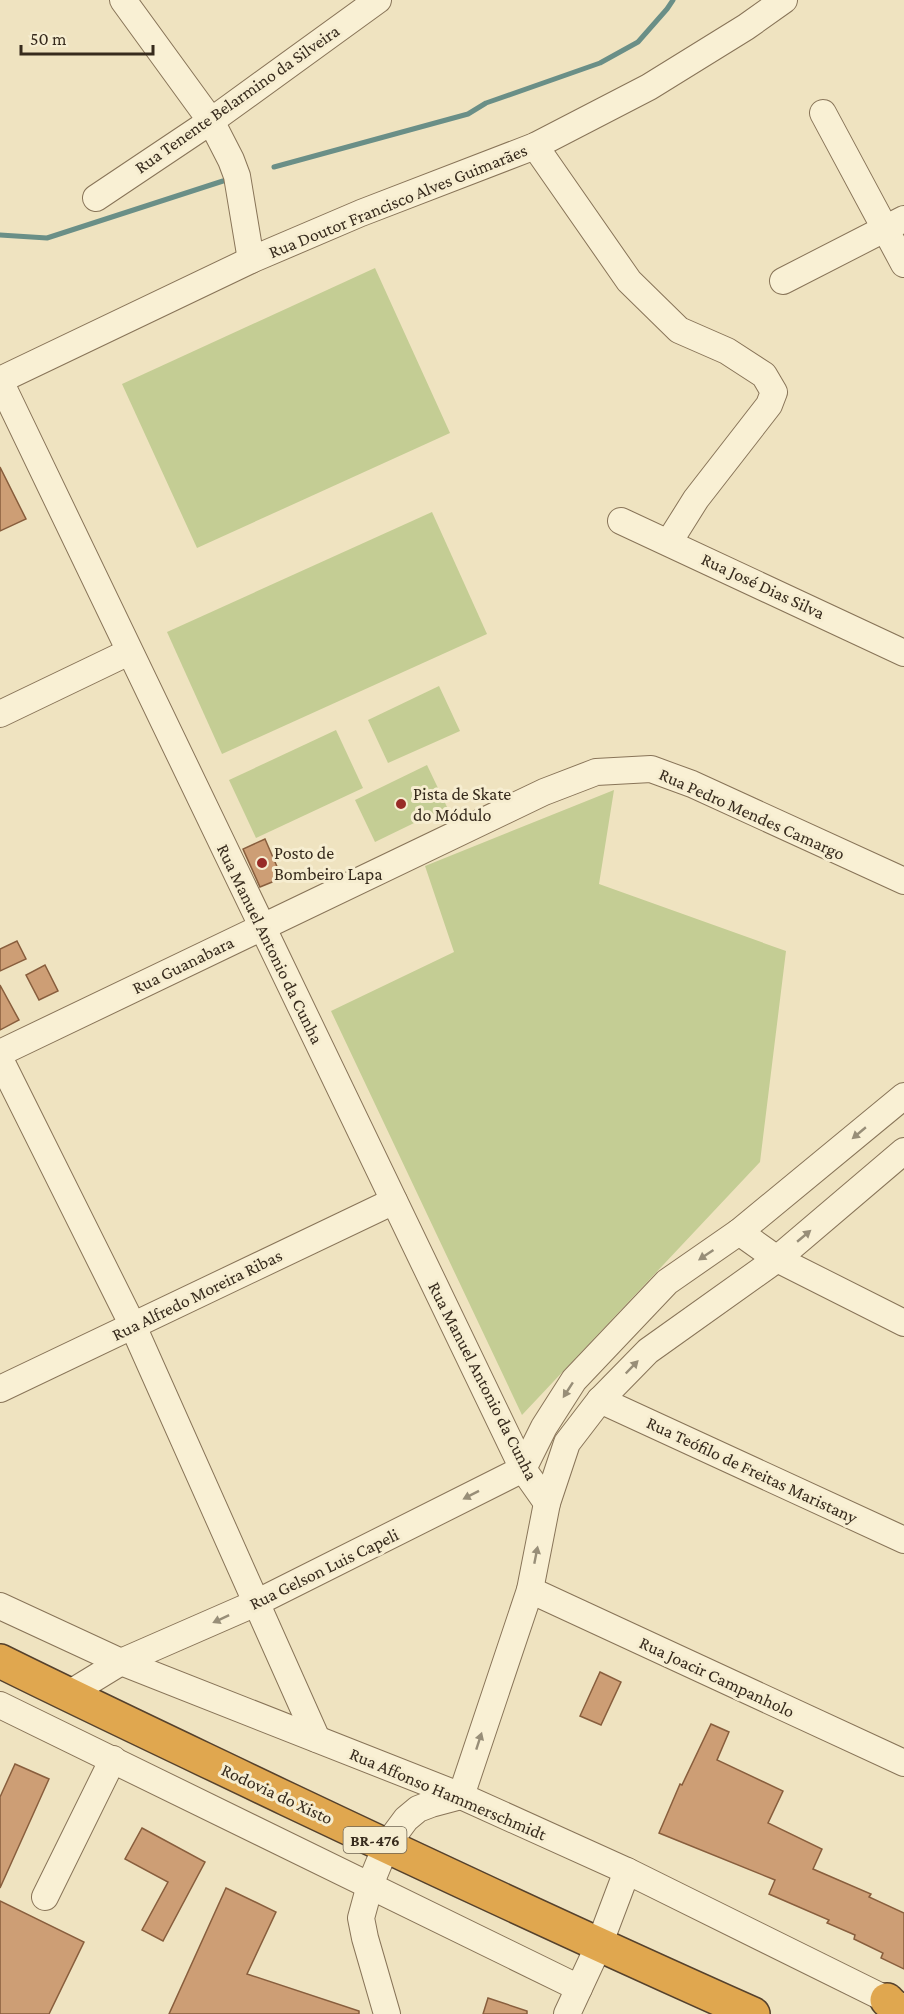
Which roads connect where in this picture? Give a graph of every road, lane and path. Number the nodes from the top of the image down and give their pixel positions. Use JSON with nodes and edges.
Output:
{"nodes":[{"id":1,"x":123,"y":0,"type":"edge"},
{"id":2,"x":378,"y":0,"type":"edge"},
{"id":3,"x":784,"y":0,"type":"edge"},
{"id":4,"x":823,"y":113,"type":"dead end"},
{"id":5,"x":211,"y":120,"type":"junction"},
{"id":6,"x":536,"y":146,"type":"junction"},
{"id":7,"x":96,"y":198,"type":"dead end"},
{"id":8,"x":895,"y":223,"type":"edge"},
{"id":9,"x":251,"y":260,"type":"junction"},
{"id":10,"x":904,"y":264,"type":"edge"},
{"id":11,"x":783,"y":281,"type":"dead end"},
{"id":12,"x":0,"y":381,"type":"edge"},
{"id":13,"x":621,"y":521,"type":"dead end"},
{"id":14,"x":669,"y":542,"type":"junction"},
{"id":15,"x":129,"y":652,"type":"junction"},
{"id":16,"x":904,"y":653,"type":"edge"},
{"id":17,"x":0,"y":714,"type":"edge"},
{"id":18,"x":596,"y":772,"type":"joint"},
{"id":19,"x":904,"y":881,"type":"edge"},
{"id":20,"x":262,"y":927,"type":"junction"},
{"id":21,"x":0,"y":1053,"type":"edge"},
{"id":22,"x":0,"y":1059,"type":"edge"},
{"id":23,"x":904,"y":1096,"type":"edge"},
{"id":24,"x":904,"y":1150,"type":"edge"},
{"id":25,"x":394,"y":1201,"type":"junction"},
{"id":26,"x":739,"y":1232,"type":"junction"},
{"id":27,"x":777,"y":1259,"type":"junction"},
{"id":28,"x":904,"y":1323,"type":"edge"},
{"id":29,"x":133,"y":1326,"type":"junction"},
{"id":30,"x":0,"y":1389,"type":"edge"},
{"id":31,"x":600,"y":1400,"type":"junction"},
{"id":32,"x":523,"y":1469,"type":"junction"},
{"id":33,"x":547,"y":1503,"type":"junction"},
{"id":34,"x":904,"y":1540,"type":"edge"},
{"id":35,"x":530,"y":1590,"type":"junction"},
{"id":36,"x":256,"y":1603,"type":"junction"},
{"id":37,"x":0,"y":1606,"type":"edge"},
{"id":38,"x":0,"y":1661,"type":"edge"},
{"id":39,"x":121,"y":1662,"type":"junction"},
{"id":40,"x":68,"y":1695,"type":"junction"},
{"id":41,"x":0,"y":1705,"type":"edge"},
{"id":42,"x":317,"y":1739,"type":"junction"},
{"id":43,"x":113,"y":1759,"type":"junction"},
{"id":44,"x":904,"y":1763,"type":"edge"},
{"id":45,"x":461,"y":1796,"type":"junction"},
{"id":46,"x":386,"y":1846,"type":"junction"},
{"id":47,"x":627,"y":1871,"type":"junction"},
{"id":48,"x":370,"y":1885,"type":"junction"},
{"id":49,"x":45,"y":1897,"type":"dead end"},
{"id":50,"x":599,"y":1945,"type":"junction"},
{"id":51,"x":579,"y":1988,"type":"junction"},
{"id":52,"x":897,"y":2007,"type":"edge"},
{"id":53,"x":387,"y":2014,"type":"edge"},
{"id":54,"x":567,"y":2014,"type":"edge"},
{"id":55,"x":753,"y":2014,"type":"edge"}],
"edges":[{"from":1,"to":5,"type":"street"},
{"from":2,"to":5,"type":"street","name":"Rua Tenente Belarmino da Silveira"},
{"from":3,"to":6,"type":"street","name":"Rua Doutor Francisco Alves Guimarães"},
{"from":4,"to":8,"type":"street"},
{"from":5,"to":7,"type":"street","name":"Rua Tenente Belarmino da Silveira"},
{"from":5,"to":9,"type":"street"},
{"from":6,"to":9,"type":"street","name":"Rua Doutor Francisco Alves Guimarães"},
{"from":6,"to":14,"type":"street"},
{"from":8,"to":10,"type":"street"},
{"from":8,"to":11,"type":"street"},
{"from":9,"to":12,"type":"street","name":"Rua Doutor Francisco Alves Guimarães"},
{"from":12,"to":15,"type":"street","name":"Rua Manuel Antonio da Cunha"},
{"from":13,"to":14,"type":"street","name":"Rua José Dias Silva"},
{"from":14,"to":16,"type":"street","name":"Rua José Dias Silva"},
{"from":15,"to":17,"type":"street"},
{"from":15,"to":20,"type":"street","name":"Rua Manuel Antonio da Cunha"},
{"from":18,"to":19,"type":"street","name":"Rua Pedro Mendes Camargo"},
{"from":18,"to":20,"type":"street","name":"Rua Guanabara"},
{"from":20,"to":21,"type":"street","name":"Rua Guanabara"},
{"from":20,"to":25,"type":"street","name":"Rua Manuel Antonio da Cunha"},
{"from":22,"to":29,"type":"street"},
{"from":23,"to":26,"type":"street","one_way":true},
{"from":27,"to":24,"type":"street","one_way":true},
{"from":25,"to":29,"type":"street","name":"Rua Alfredo Moreira Ribas"},
{"from":25,"to":32,"type":"street","name":"Rua Manuel Antonio da Cunha"},
{"from":26,"to":27,"type":"street"},
{"from":26,"to":32,"type":"street","one_way":true},
{"from":27,"to":28,"type":"street"},
{"from":31,"to":27,"type":"street","one_way":true},
{"from":29,"to":30,"type":"street","name":"Rua Alfredo Moreira Ribas"},
{"from":29,"to":36,"type":"street"},
{"from":31,"to":33,"type":"street"},
{"from":31,"to":34,"type":"street","name":"Rua Teófilo de Freitas Maristany"},
{"from":32,"to":33,"type":"street","name":"Rua Manuel Antonio da Cunha"},
{"from":32,"to":36,"type":"street","name":"Rua Gelson Luis Capeli","one_way":true},
{"from":35,"to":33,"type":"street","one_way":true},
{"from":35,"to":44,"type":"street","name":"Rua Joacir Campanholo"},
{"from":45,"to":35,"type":"street","one_way":true},
{"from":36,"to":39,"type":"street","name":"Rua Gelson Luis Capeli","one_way":true},
{"from":36,"to":42,"type":"street"},
{"from":37,"to":39,"type":"street","name":"Rua Affonso Hammerschmidt"},
{"from":38,"to":40,"type":"highway","name":"Rodovia do Xisto","number":"BR-476"},
{"from":39,"to":40,"type":"street","name":"Rua Gelson Luis Capeli"},
{"from":39,"to":42,"type":"street","name":"Rua Affonso Hammerschmidt"},
{"from":40,"to":46,"type":"highway","name":"Rodovia do Xisto","number":"BR-476"},
{"from":41,"to":43,"type":"street"},
{"from":42,"to":45,"type":"street","name":"Rua Affonso Hammerschmidt"},
{"from":43,"to":48,"type":"street"},
{"from":43,"to":49,"type":"street"},
{"from":45,"to":46,"type":"street"},
{"from":45,"to":47,"type":"street","name":"Rua Affonso Hammerschmidt"},
{"from":46,"to":48,"type":"street"},
{"from":46,"to":50,"type":"highway","name":"Rodovia do Xisto","number":"BR-476"},
{"from":47,"to":50,"type":"street"},
{"from":47,"to":52,"type":"street","name":"Rua Affonso Hammerschmidt"},
{"from":48,"to":51,"type":"street"},
{"from":48,"to":53,"type":"street"},
{"from":50,"to":51,"type":"street"},
{"from":50,"to":55,"type":"highway","name":"Rodovia do Xisto","number":"BR-476"},
{"from":51,"to":54,"type":"street"}]}
